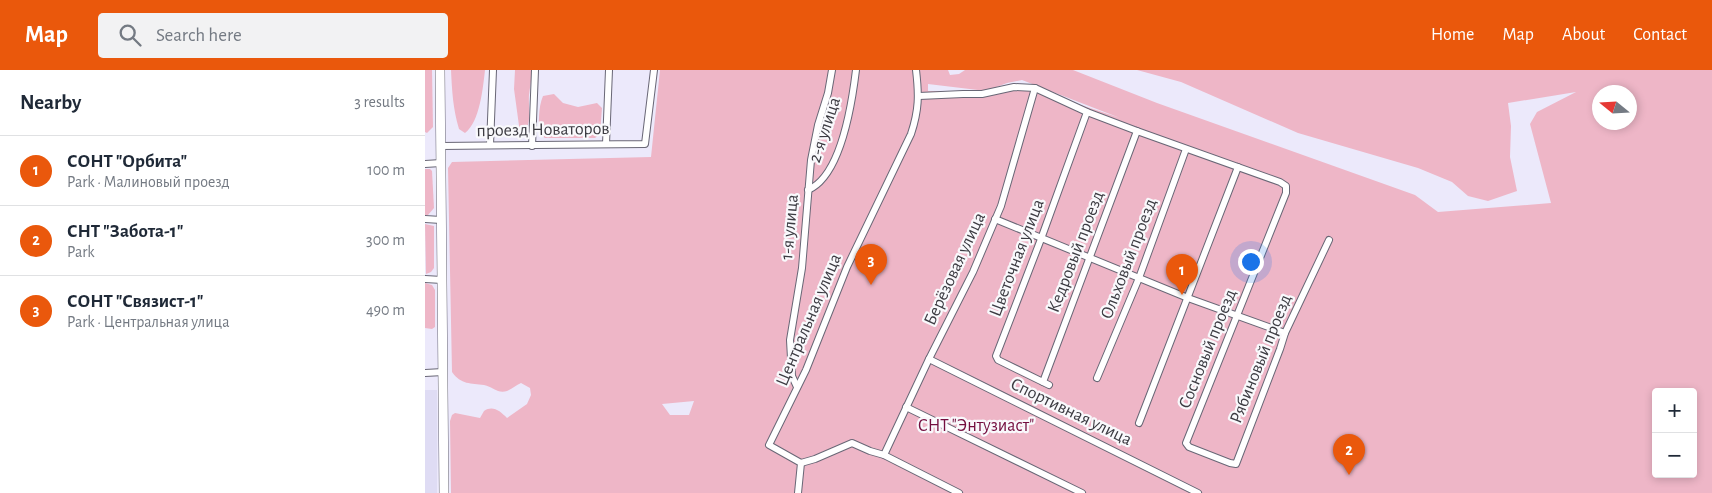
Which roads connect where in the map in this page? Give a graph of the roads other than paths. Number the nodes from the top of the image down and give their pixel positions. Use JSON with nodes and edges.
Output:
{"nodes":[{"id":1,"x":440,"y":70,"type":"edge"},
{"id":2,"x":493,"y":70,"type":"edge"},
{"id":3,"x":535,"y":70,"type":"edge"},
{"id":4,"x":609,"y":70,"type":"edge"},
{"id":5,"x":653,"y":70,"type":"edge"},
{"id":6,"x":832,"y":70,"type":"edge"},
{"id":7,"x":856,"y":70,"type":"edge"},
{"id":8,"x":916,"y":70,"type":"edge"},
{"id":9,"x":1035,"y":88,"type":"junction"},
{"id":10,"x":919,"y":96,"type":"junction"},
{"id":11,"x":1087,"y":112,"type":"junction"},
{"id":12,"x":1137,"y":131,"type":"junction"},
{"id":13,"x":606,"y":144,"type":"junction"},
{"id":14,"x":441,"y":146,"type":"junction"},
{"id":15,"x":490,"y":146,"type":"junction"},
{"id":16,"x":532,"y":146,"type":"junction"},
{"id":17,"x":1186,"y":150,"type":"junction"},
{"id":18,"x":425,"y":164,"type":"edge"},
{"id":19,"x":441,"y":164,"type":"junction"},
{"id":20,"x":1238,"y":167,"type":"junction"},
{"id":21,"x":808,"y":190,"type":"junction"},
{"id":22,"x":995,"y":219,"type":"junction"},
{"id":23,"x":425,"y":220,"type":"edge"},
{"id":24,"x":441,"y":220,"type":"junction"},
{"id":25,"x":1041,"y":239,"type":"junction"},
{"id":26,"x":1329,"y":240,"type":"dead end"},
{"id":27,"x":1089,"y":257,"type":"junction"},
{"id":28,"x":1139,"y":278,"type":"junction"},
{"id":29,"x":425,"y":279,"type":"edge"},
{"id":30,"x":442,"y":280,"type":"junction"},
{"id":31,"x":1188,"y":298,"type":"junction"},
{"id":32,"x":1237,"y":316,"type":"junction"},
{"id":33,"x":1285,"y":333,"type":"junction"},
{"id":34,"x":929,"y":359,"type":"junction"},
{"id":35,"x":443,"y":372,"type":"junction"},
{"id":36,"x":425,"y":373,"type":"edge"},
{"id":37,"x":1097,"y":378,"type":"dead end"},
{"id":38,"x":1046,"y":384,"type":"joint"},
{"id":39,"x":797,"y":387,"type":"junction"},
{"id":40,"x":906,"y":407,"type":"junction"},
{"id":41,"x":1139,"y":423,"type":"dead end"},
{"id":42,"x":1208,"y":454,"type":"joint"},
{"id":43,"x":884,"y":455,"type":"junction"},
{"id":44,"x":801,"y":463,"type":"junction"},
{"id":45,"x":444,"y":493,"type":"edge"},
{"id":46,"x":798,"y":493,"type":"edge"},
{"id":47,"x":959,"y":493,"type":"edge"},
{"id":48,"x":1082,"y":493,"type":"edge"},
{"id":49,"x":1198,"y":493,"type":"edge"}],
"edges":[{"from":1,"to":14,"type":"main road"},
{"from":2,"to":15,"type":"street"},
{"from":3,"to":16,"type":"street"},
{"from":4,"to":13,"type":"street"},
{"from":5,"to":13,"type":"street","name":"проезд Новаторов"},
{"from":6,"to":21,"type":"street","name":"1-я улица"},
{"from":7,"to":21,"type":"street","name":"2-я улица"},
{"from":8,"to":10,"type":"street","name":"Центральная улица"},
{"from":9,"to":10,"type":"street"},
{"from":9,"to":11,"type":"street"},
{"from":9,"to":22,"type":"street","name":"Берёзовая улица"},
{"from":10,"to":39,"type":"street","name":"Центральная улица"},
{"from":11,"to":12,"type":"street"},
{"from":11,"to":25,"type":"street","name":"Цветочная улица"},
{"from":12,"to":17,"type":"street"},
{"from":12,"to":27,"type":"street","name":"Кедровый проезд"},
{"from":13,"to":16,"type":"street","name":"проезд Новаторов"},
{"from":14,"to":15,"type":"street","name":"проезд Новаторов"},
{"from":14,"to":19,"type":"main road"},
{"from":15,"to":16,"type":"street","name":"проезд Новаторов"},
{"from":17,"to":20,"type":"street"},
{"from":17,"to":28,"type":"street","name":"Ольховый проезд"},
{"from":18,"to":19,"type":"street"},
{"from":19,"to":24,"type":"main road"},
{"from":20,"to":31,"type":"street"},
{"from":20,"to":32,"type":"street","name":"Сосновый проезд"},
{"from":21,"to":39,"type":"street","name":"1-я улица"},
{"from":22,"to":25,"type":"street"},
{"from":22,"to":34,"type":"street","name":"Берёзовая улица"},
{"from":23,"to":24,"type":"street"},
{"from":24,"to":30,"type":"main road"},
{"from":25,"to":27,"type":"street"},
{"from":25,"to":38,"type":"street","name":"Цветочная улица"},
{"from":26,"to":33,"type":"street","name":"Рябиновый проезд"},
{"from":27,"to":28,"type":"street"},
{"from":27,"to":38,"type":"street","name":"Кедровый проезд"},
{"from":28,"to":31,"type":"street"},
{"from":28,"to":37,"type":"street","name":"Ольховый проезд"},
{"from":29,"to":30,"type":"street"},
{"from":30,"to":35,"type":"main road"},
{"from":31,"to":32,"type":"street"},
{"from":31,"to":41,"type":"street"},
{"from":32,"to":33,"type":"street"},
{"from":32,"to":42,"type":"street","name":"Сосновый проезд"},
{"from":33,"to":42,"type":"street","name":"Рябиновый проезд"},
{"from":34,"to":40,"type":"street","name":"Берёзовая улица"},
{"from":34,"to":49,"type":"street","name":"Спортивная улица"},
{"from":35,"to":36,"type":"street"},
{"from":35,"to":45,"type":"main road"},
{"from":39,"to":44,"type":"street","name":"Центральная улица"},
{"from":40,"to":43,"type":"street","name":"Берёзовая улица"},
{"from":40,"to":48,"type":"street"},
{"from":43,"to":44,"type":"street"},
{"from":43,"to":47,"type":"street"},
{"from":44,"to":46,"type":"street"}]}
